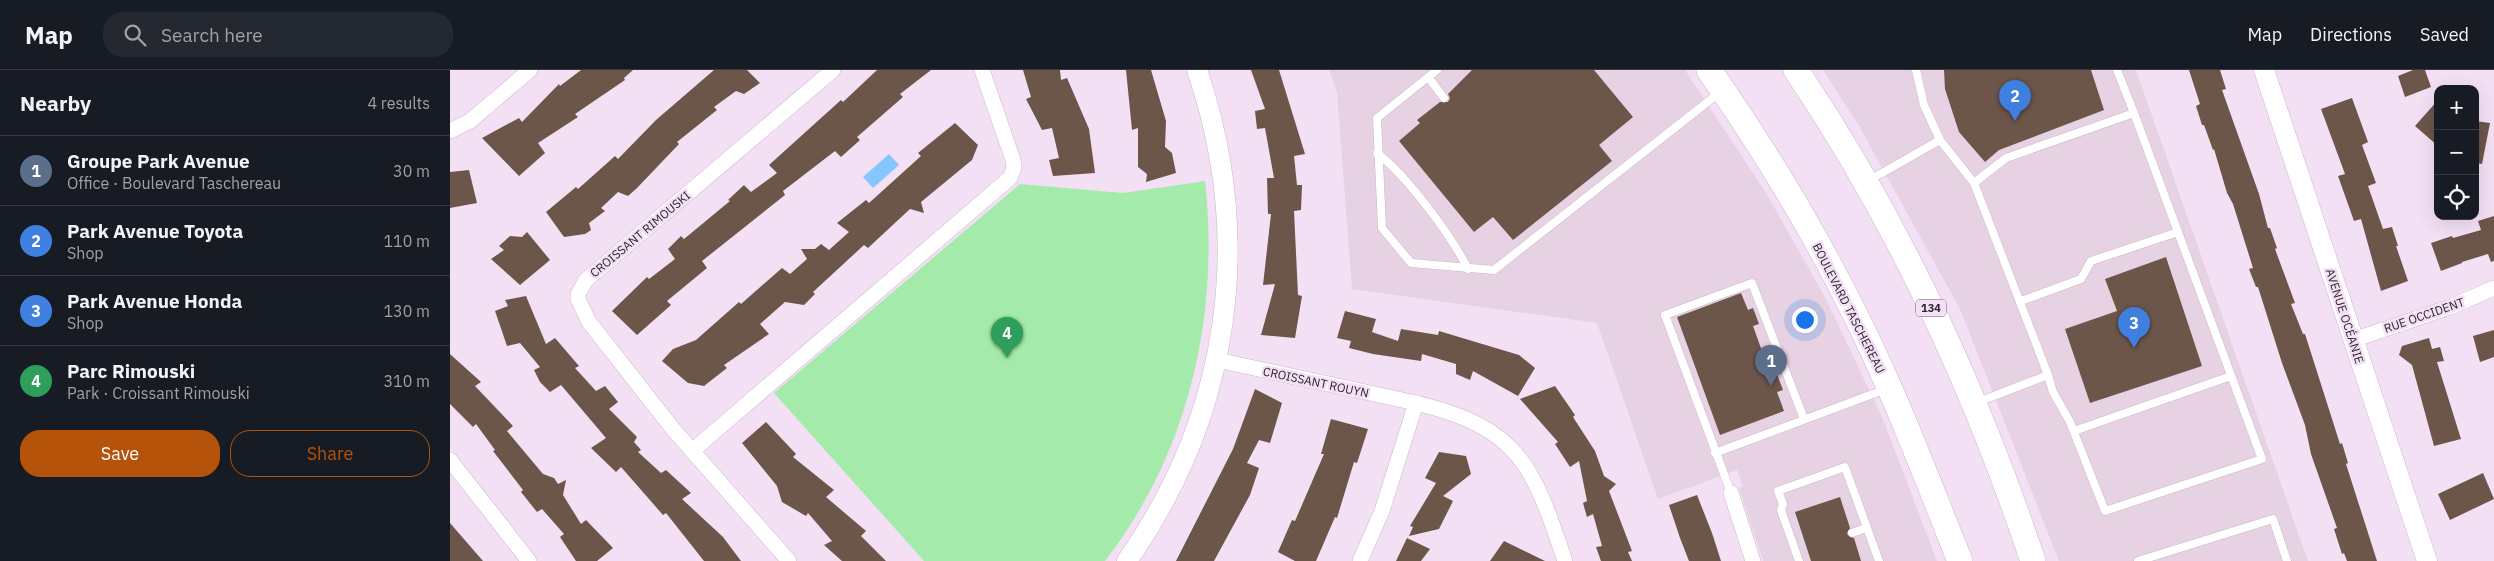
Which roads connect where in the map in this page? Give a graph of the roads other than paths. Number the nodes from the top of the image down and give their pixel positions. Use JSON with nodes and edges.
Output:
{"nodes":[{"id":1,"x":530,"y":70,"type":"edge"},
{"id":2,"x":833,"y":70,"type":"edge"},
{"id":3,"x":982,"y":70,"type":"edge"},
{"id":4,"x":1197,"y":70,"type":"edge"},
{"id":5,"x":1436,"y":70,"type":"edge"},
{"id":6,"x":1796,"y":70,"type":"edge"},
{"id":7,"x":1916,"y":70,"type":"edge"},
{"id":8,"x":2118,"y":70,"type":"edge"},
{"id":9,"x":2264,"y":70,"type":"edge"},
{"id":10,"x":1428,"y":78,"type":"junction"},
{"id":11,"x":1716,"y":80,"type":"edge"},
{"id":12,"x":1444,"y":98,"type":"dead end"},
{"id":13,"x":2134,"y":113,"type":"junction"},
{"id":14,"x":450,"y":131,"type":"edge"},
{"id":15,"x":1940,"y":140,"type":"junction"},
{"id":16,"x":1377,"y":153,"type":"junction"},
{"id":17,"x":1865,"y":182,"type":"junction"},
{"id":18,"x":1974,"y":183,"type":"junction"},
{"id":19,"x":2178,"y":232,"type":"junction"},
{"id":20,"x":1468,"y":269,"type":"junction"},
{"id":21,"x":2494,"y":288,"type":"edge"},
{"id":22,"x":2021,"y":301,"type":"junction"},
{"id":23,"x":2353,"y":340,"type":"junction"},
{"id":24,"x":1217,"y":360,"type":"junction"},
{"id":25,"x":2048,"y":375,"type":"junction"},
{"id":26,"x":2232,"y":376,"type":"junction"},
{"id":27,"x":1890,"y":388,"type":"junction"},
{"id":28,"x":1416,"y":403,"type":"junction"},
{"id":29,"x":1974,"y":404,"type":"junction"},
{"id":30,"x":1804,"y":419,"type":"junction"},
{"id":31,"x":2074,"y":431,"type":"junction"},
{"id":32,"x":692,"y":451,"type":"junction"},
{"id":33,"x":1715,"y":453,"type":"junction"},
{"id":34,"x":450,"y":460,"type":"edge"},
{"id":35,"x":1731,"y":493,"type":"joint"},
{"id":36,"x":1866,"y":528,"type":"junction"},
{"id":37,"x":1852,"y":533,"type":"dead end"},
{"id":38,"x":530,"y":561,"type":"edge"},
{"id":39,"x":789,"y":561,"type":"edge"},
{"id":40,"x":1127,"y":561,"type":"edge"},
{"id":41,"x":1360,"y":561,"type":"edge"},
{"id":42,"x":1566,"y":561,"type":"edge"},
{"id":43,"x":1753,"y":561,"type":"edge"},
{"id":44,"x":1799,"y":561,"type":"edge"},
{"id":45,"x":1879,"y":561,"type":"edge"},
{"id":46,"x":1960,"y":561,"type":"edge"},
{"id":47,"x":2033,"y":561,"type":"edge"},
{"id":48,"x":2138,"y":561,"type":"edge"},
{"id":49,"x":2287,"y":561,"type":"edge"},
{"id":50,"x":2427,"y":561,"type":"edge"}],
"edges":[{"from":1,"to":14,"type":"street"},
{"from":2,"to":32,"type":"street","name":"CROISSANT RIMOUSKI"},
{"from":3,"to":32,"type":"street"},
{"from":4,"to":24,"type":"street"},
{"from":5,"to":10,"type":"lane"},
{"from":6,"to":17,"type":"main road","number":"134"},
{"from":7,"to":15,"type":"lane"},
{"from":8,"to":13,"type":"lane"},
{"from":9,"to":23,"type":"street","name":"AVENUE OCÉANIE"},
{"from":10,"to":12,"type":"lane"},
{"from":10,"to":16,"type":"lane"},
{"from":11,"to":20,"type":"lane"},
{"from":11,"to":27,"type":"main road","name":"BOULEVARD TASCHEREAU"},
{"from":13,"to":18,"type":"lane"},
{"from":13,"to":19,"type":"lane"},
{"from":15,"to":17,"type":"lane"},
{"from":15,"to":18,"type":"lane"},
{"from":16,"to":20,"type":"lane"},
{"from":16,"to":20,"type":"lane"},
{"from":17,"to":29,"type":"main road","number":"134"},
{"from":18,"to":22,"type":"lane"},
{"from":19,"to":22,"type":"lane"},
{"from":19,"to":26,"type":"lane"},
{"from":21,"to":23,"type":"street","name":"RUE OCCIDENT"},
{"from":22,"to":25,"type":"lane"},
{"from":23,"to":50,"type":"street","name":"AVENUE OCÉANIE"},
{"from":24,"to":28,"type":"street","name":"CROISSANT ROUYN"},
{"from":24,"to":40,"type":"street"},
{"from":25,"to":29,"type":"lane"},
{"from":25,"to":31,"type":"lane"},
{"from":26,"to":31,"type":"lane"},
{"from":26,"to":31,"type":"lane"},
{"from":27,"to":30,"type":"lane"},
{"from":27,"to":46,"type":"main road","name":"BOULEVARD TASCHEREAU"},
{"from":28,"to":41,"type":"street"},
{"from":28,"to":42,"type":"street","name":"CROISSANT ROUYN"},
{"from":29,"to":47,"type":"main road","number":"134"},
{"from":30,"to":33,"type":"lane"},
{"from":30,"to":33,"type":"lane"},
{"from":32,"to":39,"type":"street","name":"CROISSANT RIMOUSKI"},
{"from":33,"to":35,"type":"lane"},
{"from":34,"to":38,"type":"street"},
{"from":35,"to":43,"type":"street"},
{"from":36,"to":37,"type":"lane"},
{"from":36,"to":44,"type":"lane"},
{"from":36,"to":45,"type":"lane"},
{"from":48,"to":49,"type":"lane"}]}
